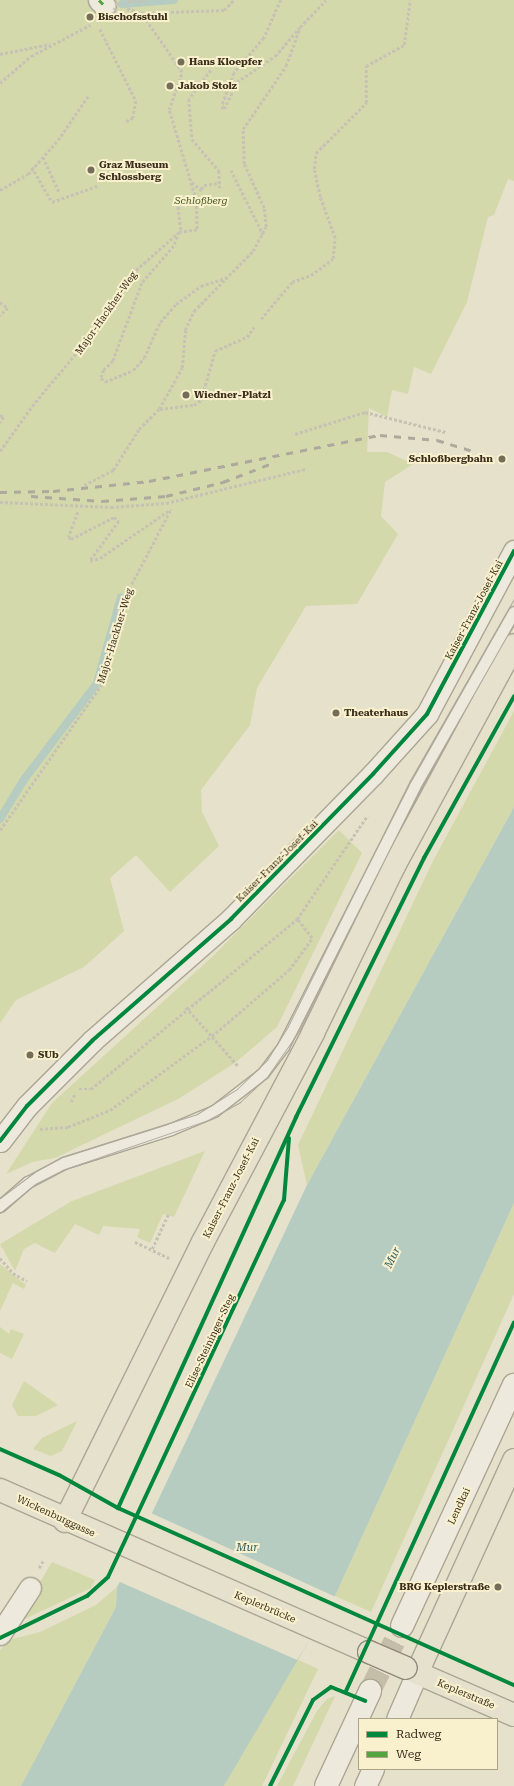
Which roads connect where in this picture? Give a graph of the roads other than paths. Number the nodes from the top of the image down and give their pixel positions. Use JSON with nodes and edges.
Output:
{"nodes":[{"id":1,"x":514,"y":551,"type":"edge"},
{"id":2,"x":514,"y":612,"type":"edge"},
{"id":3,"x":514,"y":645,"type":"edge"},
{"id":4,"x":0,"y":1141,"type":"edge"},
{"id":5,"x":0,"y":1206,"type":"edge"},
{"id":6,"x":514,"y":1385,"type":"edge"},
{"id":7,"x":514,"y":1460,"type":"edge"},
{"id":8,"x":0,"y":1490,"type":"edge"},
{"id":9,"x":64,"y":1521,"type":"junction"},
{"id":10,"x":113,"y":1542,"type":"joint"},
{"id":11,"x":30,"y":1588,"type":"dead end"},
{"id":12,"x":402,"y":1626,"type":"tunnel mouth"},
{"id":13,"x":0,"y":1634,"type":"edge"},
{"id":14,"x":411,"y":1671,"type":"junction"},
{"id":15,"x":370,"y":1691,"type":"tunnel mouth"},
{"id":16,"x":514,"y":1715,"type":"edge"},
{"id":17,"x":397,"y":1718,"type":"edge"},
{"id":18,"x":373,"y":1770,"type":"edge"},
{"id":19,"x":326,"y":1786,"type":"edge"},
{"id":20,"x":365,"y":1786,"type":"edge"}],
"edges":[{"from":1,"to":4,"type":"street","name":"Kaiser-Franz-Josef-Kai"},
{"from":2,"to":5,"type":"lane"},
{"from":3,"to":9,"type":"main road","name":"Kaiser-Franz-Josef-Kai"},
{"from":6,"to":12,"type":"main road","name":"Lendkai"},
{"from":7,"to":14,"type":"main road"},
{"from":8,"to":9,"type":"main road","name":"Wickenburggasse"},
{"from":9,"to":10,"type":"main road","name":"Wickenburggasse"},
{"from":10,"to":14,"type":"main road","name":"Keplerbrücke","bridge":true},
{"from":11,"to":13,"type":"street"},
{"from":14,"to":16,"type":"main road","name":"Keplerstraße"},
{"from":14,"to":17,"type":"street"},
{"from":15,"to":19,"type":"main road"},
{"from":18,"to":20,"type":"street"}]}
